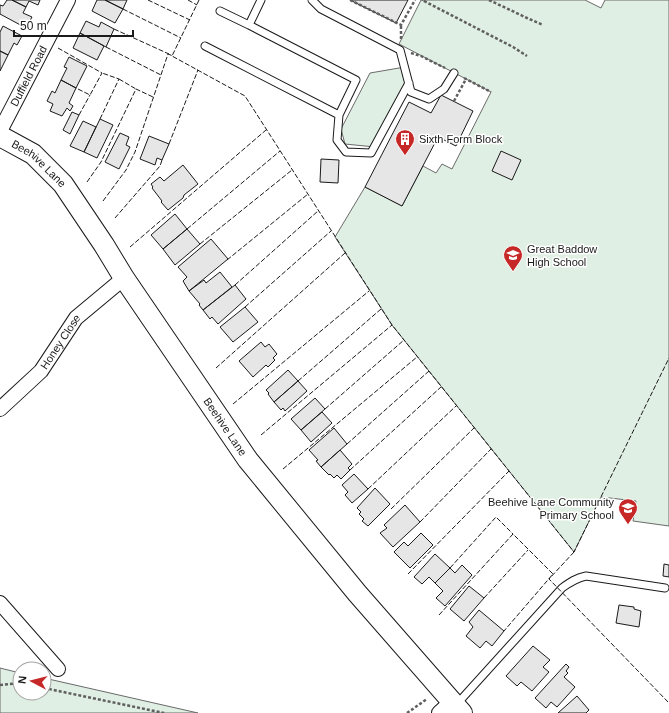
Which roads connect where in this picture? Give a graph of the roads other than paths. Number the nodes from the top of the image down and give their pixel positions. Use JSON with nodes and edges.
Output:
{"nodes":[{"id":1,"x":68,"y":0,"type":"edge"},
{"id":2,"x":261,"y":0,"type":"edge"},
{"id":3,"x":312,"y":0,"type":"edge"},
{"id":4,"x":220,"y":11,"type":"dead end"},
{"id":5,"x":249,"y":25,"type":"junction"},
{"id":6,"x":205,"y":46,"type":"dead end"},
{"id":7,"x":454,"y":73,"type":"dead end"},
{"id":8,"x":409,"y":83,"type":"junction"},
{"id":9,"x":339,"y":115,"type":"junction"},
{"id":10,"x":0,"y":131,"type":"edge"},
{"id":11,"x":0,"y":136,"type":"edge"},
{"id":12,"x":124,"y":278,"type":"junction"},
{"id":13,"x":0,"y":409,"type":"edge"},
{"id":14,"x":666,"y":588,"type":"dead end"},
{"id":15,"x":0,"y":603,"type":"edge"},
{"id":16,"x":58,"y":669,"type":"dead end"},
{"id":17,"x":450,"y":704,"type":"edge"}],
"edges":[{"from":1,"to":10,"type":"street","name":"Duffield Road"},
{"from":2,"to":5,"type":"lane"},
{"from":3,"to":8,"type":"lane"},
{"from":4,"to":5,"type":"lane"},
{"from":5,"to":9,"type":"lane"},
{"from":6,"to":9,"type":"lane"},
{"from":7,"to":8,"type":"lane"},
{"from":8,"to":9,"type":"lane"},
{"from":11,"to":12,"type":"main road","name":"Beehive Lane"},
{"from":12,"to":13,"type":"street","name":"Honey Close"},
{"from":12,"to":17,"type":"main road","name":"Beehive Lane"},
{"from":14,"to":17,"type":"lane"},
{"from":15,"to":16,"type":"street"}]}
